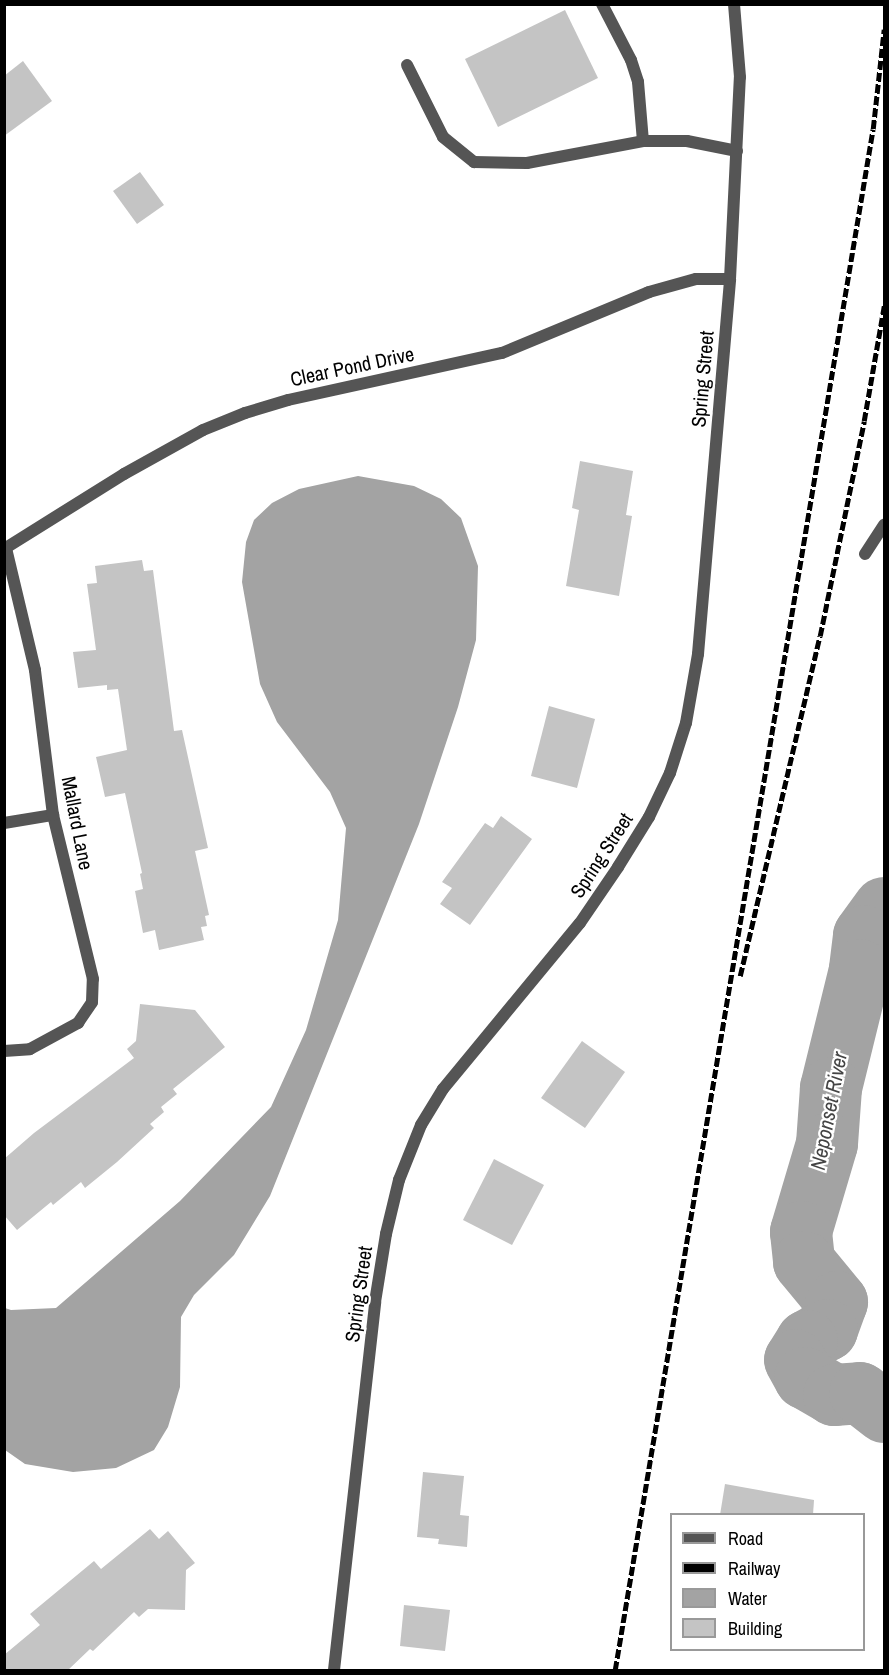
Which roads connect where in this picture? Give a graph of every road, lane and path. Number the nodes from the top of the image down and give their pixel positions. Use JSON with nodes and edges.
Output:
{"nodes":[{"id":1,"x":602,"y":4,"type":"edge"},
{"id":2,"x":734,"y":4,"type":"edge"},
{"id":3,"x":407,"y":65,"type":"dead end"},
{"id":4,"x":644,"y":141,"type":"junction"},
{"id":5,"x":737,"y":151,"type":"junction"},
{"id":6,"x":730,"y":279,"type":"junction"},
{"id":7,"x":885,"y":525,"type":"edge"},
{"id":8,"x":5,"y":548,"type":"edge"},
{"id":9,"x":865,"y":554,"type":"dead end"},
{"id":10,"x":53,"y":815,"type":"junction"},
{"id":11,"x":4,"y":823,"type":"edge"},
{"id":12,"x":4,"y":1051,"type":"edge"},
{"id":13,"x":334,"y":1671,"type":"edge"}],
"edges":[{"from":1,"to":4,"type":"street"},
{"from":2,"to":5,"type":"street","name":"Spring Street"},
{"from":3,"to":4,"type":"street"},
{"from":4,"to":5,"type":"street"},
{"from":5,"to":6,"type":"street","name":"Spring Street"},
{"from":6,"to":8,"type":"street","name":"Clear Pond Drive"},
{"from":6,"to":13,"type":"street","name":"Spring Street"},
{"from":7,"to":9,"type":"street"},
{"from":8,"to":10,"type":"street","name":"Mallard Lane"},
{"from":10,"to":11,"type":"street"},
{"from":10,"to":12,"type":"street","name":"Mallard Lane"}]}
